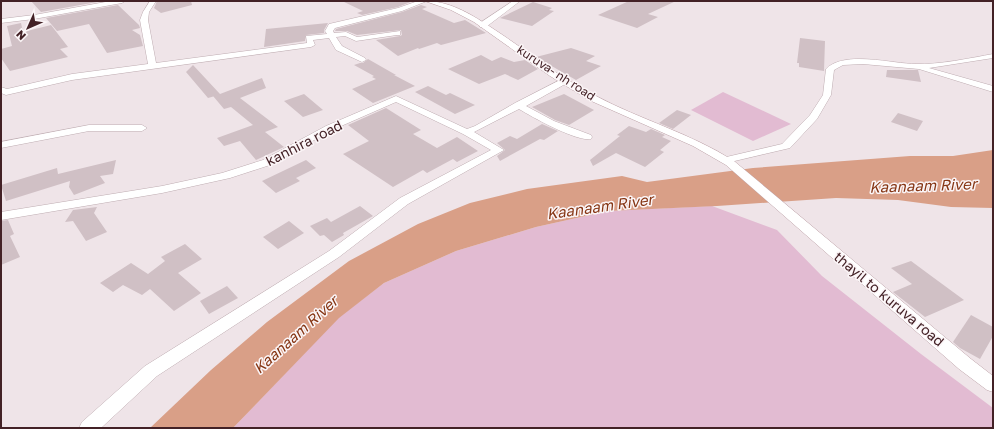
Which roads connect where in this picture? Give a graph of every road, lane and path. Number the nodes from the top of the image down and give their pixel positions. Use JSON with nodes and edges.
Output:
{"nodes":[{"id":1,"x":122,"y":1,"type":"edge"},
{"id":2,"x":153,"y":1,"type":"edge"},
{"id":3,"x":424,"y":1,"type":"edge"},
{"id":4,"x":428,"y":1,"type":"edge"},
{"id":5,"x":517,"y":1,"type":"edge"},
{"id":6,"x":1,"y":21,"type":"edge"},
{"id":7,"x":483,"y":25,"type":"junction"},
{"id":8,"x":397,"y":33,"type":"dead end"},
{"id":9,"x":332,"y":35,"type":"junction"},
{"id":10,"x":993,"y":56,"type":"edge"},
{"id":11,"x":362,"y":60,"type":"dead end"},
{"id":12,"x":152,"y":66,"type":"junction"},
{"id":13,"x":917,"y":67,"type":"junction"},
{"id":14,"x":564,"y":81,"type":"junction"},
{"id":15,"x":993,"y":89,"type":"edge"},
{"id":16,"x":3,"y":93,"type":"edge"},
{"id":17,"x":518,"y":105,"type":"junction"},
{"id":18,"x":142,"y":128,"type":"dead end"},
{"id":19,"x":466,"y":132,"type":"junction"},
{"id":20,"x":587,"y":137,"type":"dead end"},
{"id":21,"x":1,"y":145,"type":"edge"},
{"id":22,"x":728,"y":162,"type":"junction"},
{"id":23,"x":786,"y":212,"type":"joint"},
{"id":24,"x":1,"y":216,"type":"edge"},
{"id":25,"x":993,"y":385,"type":"edge"},
{"id":26,"x":88,"y":428,"type":"edge"}],
"edges":[{"from":1,"to":6,"type":"street"},
{"from":2,"to":12,"type":"street"},
{"from":3,"to":9,"type":"street"},
{"from":4,"to":7,"type":"street","name":"kuruva- nh road"},
{"from":5,"to":7,"type":"street"},
{"from":7,"to":14,"type":"street","name":"kuruva- nh road"},
{"from":8,"to":9,"type":"street"},
{"from":9,"to":11,"type":"street"},
{"from":9,"to":12,"type":"street"},
{"from":10,"to":13,"type":"street"},
{"from":12,"to":16,"type":"street"},
{"from":13,"to":15,"type":"street"},
{"from":13,"to":22,"type":"street"},
{"from":14,"to":17,"type":"street"},
{"from":14,"to":22,"type":"street","name":"kuruva- nh road"},
{"from":17,"to":19,"type":"street"},
{"from":17,"to":20,"type":"street"},
{"from":18,"to":21,"type":"street"},
{"from":19,"to":24,"type":"street","name":"kanhira road"},
{"from":19,"to":26,"type":"street","name":"kanhira road"},
{"from":22,"to":23,"type":"street","name":"kuruva- nh road"},
{"from":23,"to":25,"type":"street","name":"thayil to kuruva road"}]}
